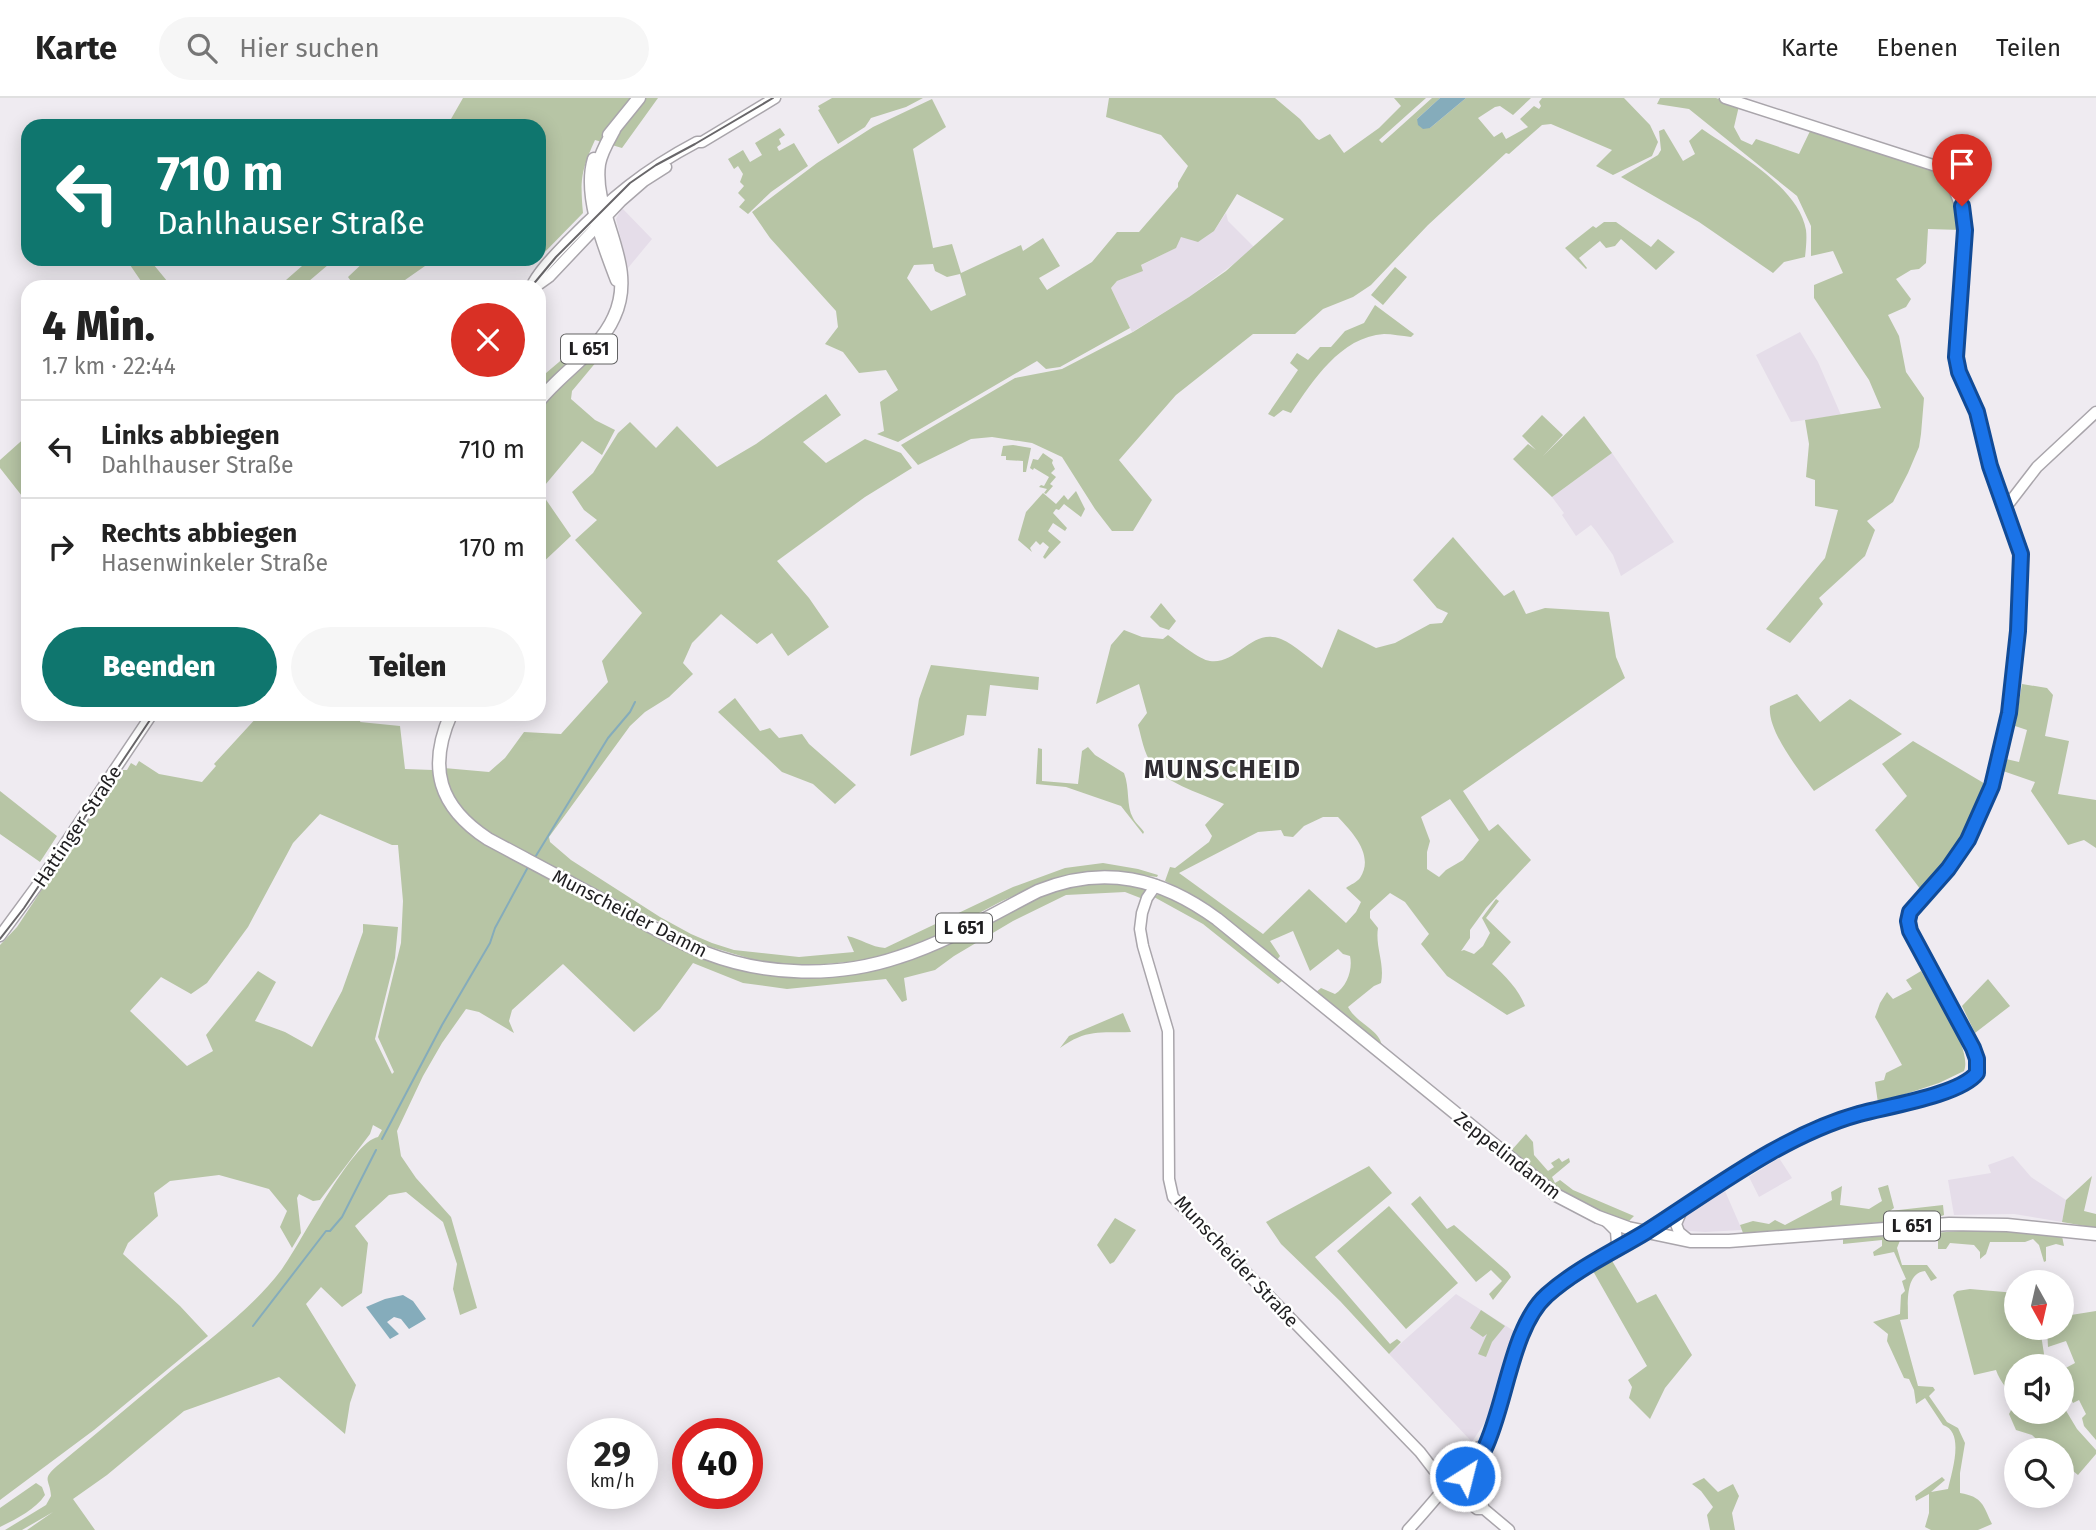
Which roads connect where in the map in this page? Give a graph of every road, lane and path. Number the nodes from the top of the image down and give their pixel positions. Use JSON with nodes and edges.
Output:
{"nodes":[{"id":1,"x":639,"y":98,"type":"edge"},
{"id":2,"x":775,"y":98,"type":"edge"},
{"id":3,"x":1725,"y":98,"type":"edge"},
{"id":4,"x":614,"y":130,"type":"junction"},
{"id":5,"x":602,"y":211,"type":"junction"},
{"id":6,"x":605,"y":245,"type":"junction"},
{"id":7,"x":577,"y":247,"type":"junction"},
{"id":8,"x":538,"y":280,"type":"edge"},
{"id":9,"x":544,"y":280,"type":"edge"},
{"id":10,"x":620,"y":287,"type":"junction"},
{"id":11,"x":546,"y":394,"type":"edge"},
{"id":12,"x":2096,"y":412,"type":"edge"},
{"id":13,"x":2004,"y":504,"type":"junction"},
{"id":14,"x":147,"y":721,"type":"edge"},
{"id":15,"x":449,"y":721,"type":"edge"},
{"id":16,"x":1156,"y":885,"type":"junction"},
{"id":17,"x":0,"y":936,"type":"edge"},
{"id":18,"x":1683,"y":1208,"type":"junction"},
{"id":19,"x":1605,"y":1220,"type":"junction"},
{"id":20,"x":1644,"y":1233,"type":"junction"},
{"id":21,"x":2096,"y":1234,"type":"edge"},
{"id":22,"x":1690,"y":1241,"type":"junction"},
{"id":23,"x":1611,"y":1252,"type":"junction"},
{"id":24,"x":1452,"y":1484,"type":"junction"},
{"id":25,"x":1408,"y":1530,"type":"edge"},
{"id":26,"x":1509,"y":1530,"type":"edge"}],
"edges":[{"from":1,"to":4,"type":"main road","number":"L 651"},
{"from":2,"to":5,"type":"street"},
{"from":3,"to":13,"type":"street"},
{"from":4,"to":5,"type":"main road","number":"L 651"},
{"from":4,"to":5,"type":"main road","number":"L 651"},
{"from":5,"to":6,"type":"main road","number":"L 651"},
{"from":5,"to":7,"type":"street"},
{"from":5,"to":8,"type":"street"},
{"from":5,"to":10,"type":"main road","number":"L 651"},
{"from":6,"to":7,"type":"street"},
{"from":6,"to":10,"type":"main road","number":"L 651"},
{"from":7,"to":9,"type":"street"},
{"from":10,"to":11,"type":"main road","number":"L 651"},
{"from":12,"to":13,"type":"street"},
{"from":13,"to":18,"type":"street"},
{"from":14,"to":17,"type":"street","name":"Hattinger Straße"},
{"from":15,"to":16,"type":"main road","name":"Munscheider Damm","number":"L 651"},
{"from":16,"to":19,"type":"main road","name":"Zeppelindamm","number":"L 651"},
{"from":16,"to":24,"type":"street","name":"Munscheider Straße"},
{"from":18,"to":20,"type":"street"},
{"from":18,"to":22,"type":"street"},
{"from":19,"to":20,"type":"main road","name":"Zeppelindamm","number":"L 651"},
{"from":19,"to":23,"type":"street"},
{"from":20,"to":22,"type":"main road","name":"Zeppelindamm","number":"L 651"},
{"from":20,"to":23,"type":"street"},
{"from":21,"to":22,"type":"main road","name":"Zeppelindamm","number":"L 651"},
{"from":23,"to":24,"type":"street"},
{"from":24,"to":25,"type":"street"},
{"from":24,"to":26,"type":"street","name":"Munscheider Straße"}]}
